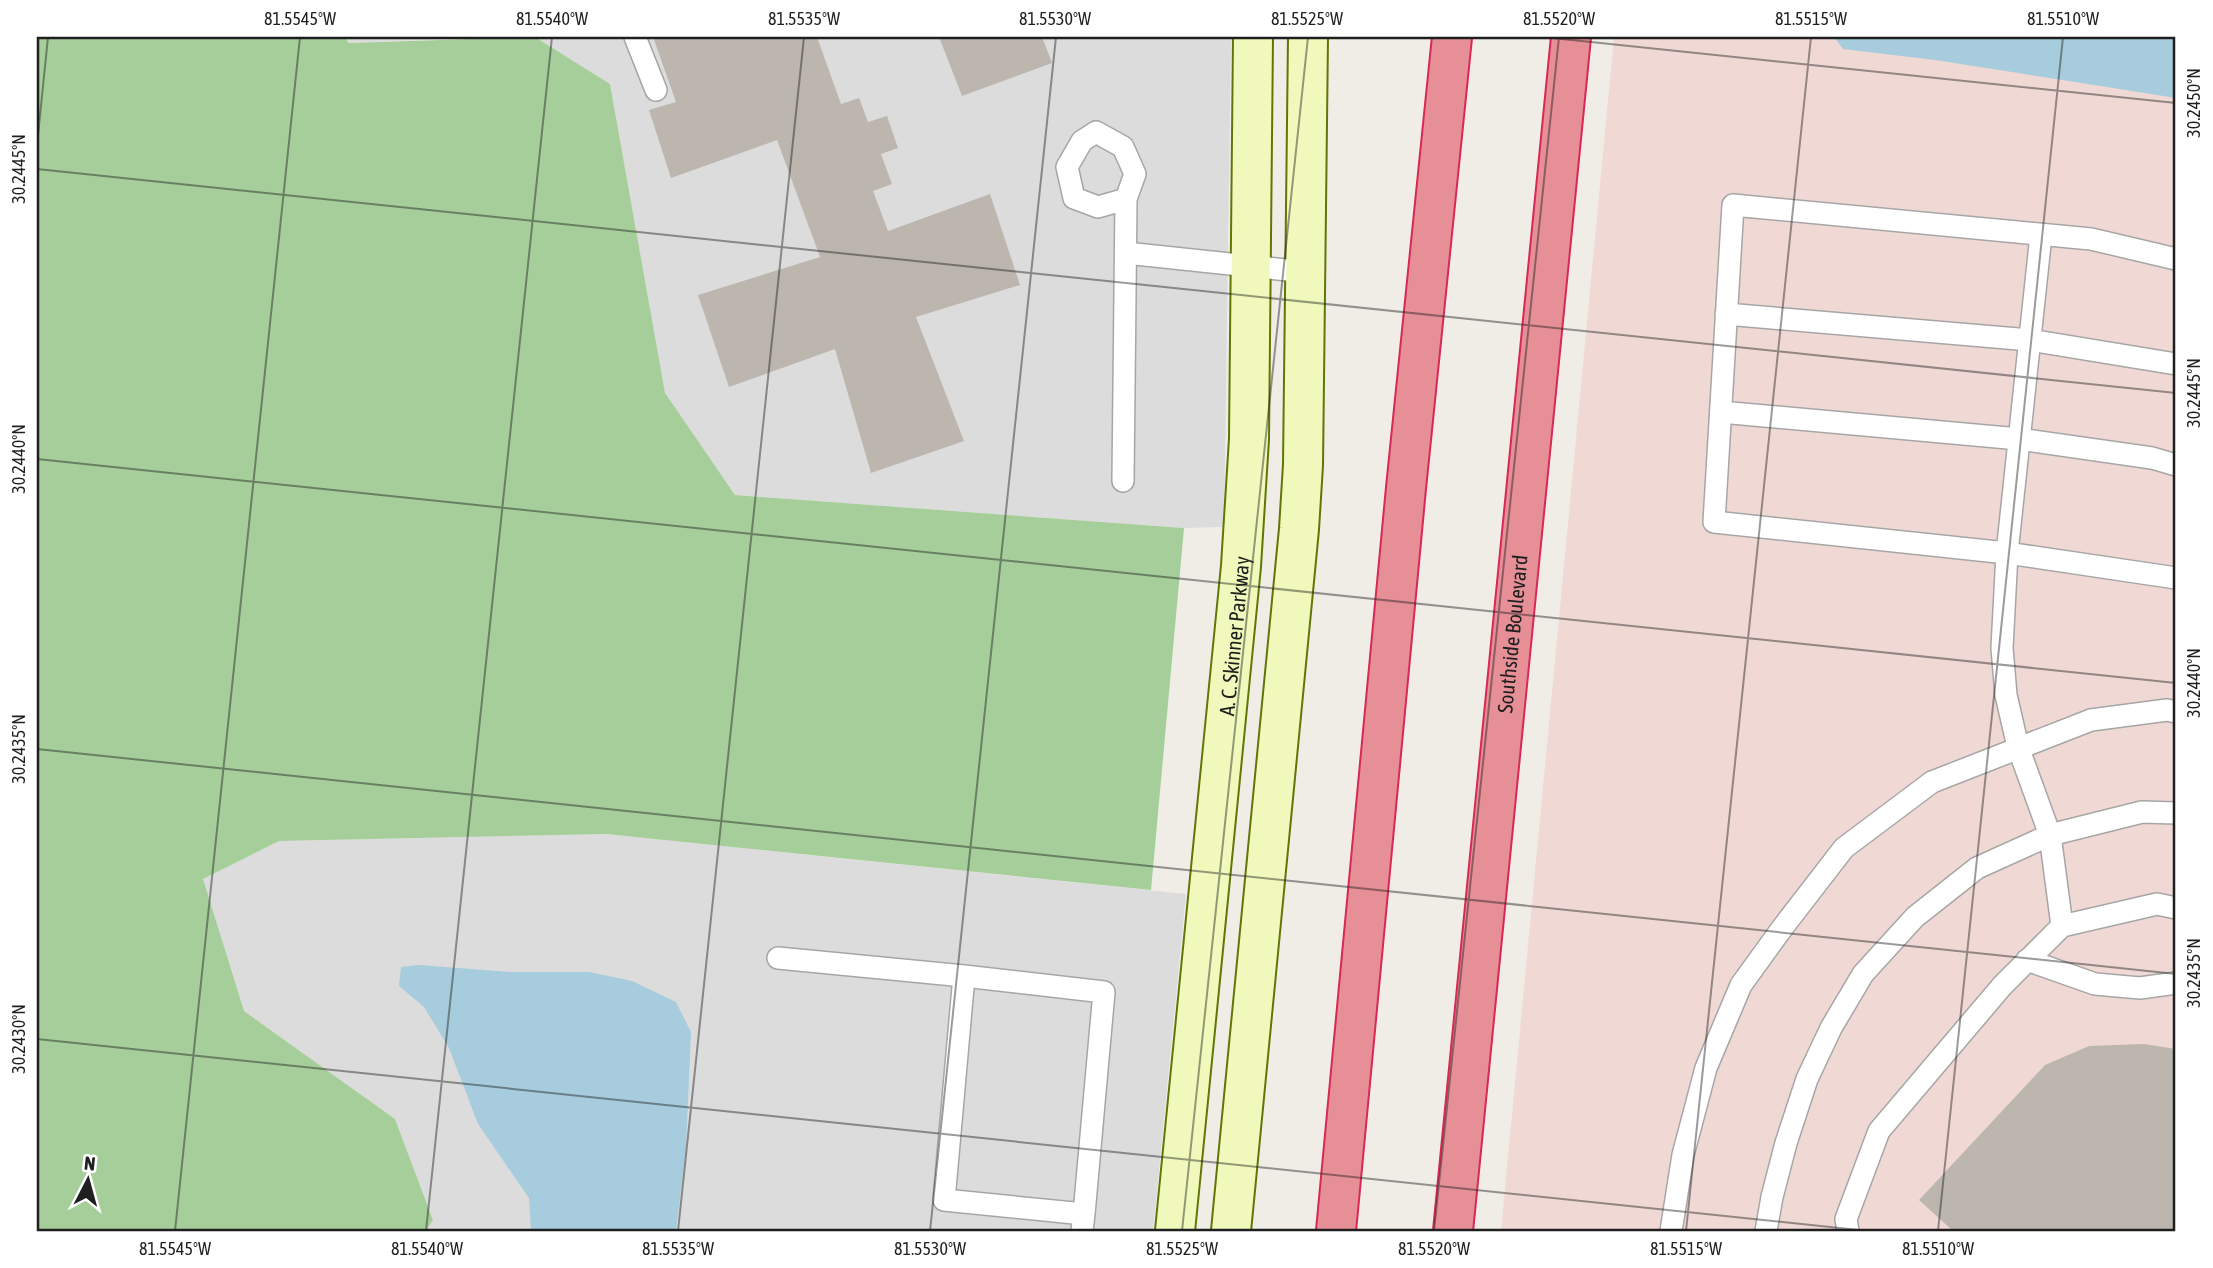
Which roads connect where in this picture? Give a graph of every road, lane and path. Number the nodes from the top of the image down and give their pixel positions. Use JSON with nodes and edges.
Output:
{"nodes":[{"id":1,"x":635,"y":37,"type":"edge"},
{"id":2,"x":1253,"y":37,"type":"edge"},
{"id":3,"x":1308,"y":37,"type":"edge"},
{"id":4,"x":1452,"y":37,"type":"edge"},
{"id":5,"x":1571,"y":37,"type":"edge"},
{"id":6,"x":656,"y":90,"type":"dead end"},
{"id":7,"x":1126,"y":199,"type":"dead end"},
{"id":8,"x":2041,"y":235,"type":"junction"},
{"id":9,"x":1126,"y":253,"type":"junction"},
{"id":10,"x":2176,"y":259,"type":"edge"},
{"id":11,"x":1251,"y":266,"type":"junction"},
{"id":12,"x":1306,"y":272,"type":"junction"},
{"id":13,"x":1726,"y":314,"type":"junction"},
{"id":14,"x":2030,"y":340,"type":"junction"},
{"id":15,"x":2176,"y":364,"type":"edge"},
{"id":16,"x":1721,"y":412,"type":"junction"},
{"id":17,"x":2019,"y":439,"type":"junction"},
{"id":18,"x":2176,"y":465,"type":"edge"},
{"id":19,"x":1123,"y":481,"type":"dead end"},
{"id":20,"x":2007,"y":553,"type":"junction"},
{"id":21,"x":2176,"y":578,"type":"edge"},
{"id":22,"x":2176,"y":712,"type":"edge"},
{"id":23,"x":2018,"y":747,"type":"junction"},
{"id":24,"x":2176,"y":813,"type":"edge"},
{"id":25,"x":2050,"y":835,"type":"junction"},
{"id":26,"x":2176,"y":908,"type":"edge"},
{"id":27,"x":2062,"y":926,"type":"junction"},
{"id":28,"x":778,"y":958,"type":"dead end"},
{"id":29,"x":2027,"y":960,"type":"junction"},
{"id":30,"x":964,"y":976,"type":"junction"},
{"id":31,"x":2176,"y":983,"type":"edge"},
{"id":32,"x":1083,"y":1223,"type":"edge"},
{"id":33,"x":1175,"y":1231,"type":"edge"},
{"id":34,"x":1231,"y":1231,"type":"edge"},
{"id":35,"x":1336,"y":1231,"type":"edge"},
{"id":36,"x":1453,"y":1231,"type":"edge"},
{"id":37,"x":1671,"y":1231,"type":"edge"},
{"id":38,"x":1766,"y":1231,"type":"edge"},
{"id":39,"x":1848,"y":1231,"type":"edge"}],
"edges":[{"from":1,"to":6,"type":"lane"},
{"from":2,"to":11,"type":"main road","name":"A. C. Skinner Parkway"},
{"from":3,"to":12,"type":"main road"},
{"from":4,"to":35,"type":"highway"},
{"from":5,"to":36,"type":"highway","name":"Southside Boulevard"},
{"from":7,"to":9,"type":"lane"},
{"from":8,"to":10,"type":"lane"},
{"from":8,"to":13,"type":"lane"},
{"from":8,"to":14,"type":"lane"},
{"from":9,"to":11,"type":"lane"},
{"from":9,"to":19,"type":"lane"},
{"from":11,"to":12,"type":"lane"},
{"from":11,"to":33,"type":"main road","name":"A. C. Skinner Parkway"},
{"from":12,"to":34,"type":"main road"},
{"from":13,"to":14,"type":"lane"},
{"from":13,"to":16,"type":"lane"},
{"from":14,"to":15,"type":"lane"},
{"from":14,"to":17,"type":"lane"},
{"from":16,"to":17,"type":"lane"},
{"from":16,"to":20,"type":"lane"},
{"from":17,"to":18,"type":"lane"},
{"from":17,"to":20,"type":"lane"},
{"from":20,"to":21,"type":"lane"},
{"from":20,"to":23,"type":"lane"},
{"from":22,"to":23,"type":"lane"},
{"from":23,"to":25,"type":"lane"},
{"from":23,"to":37,"type":"lane"},
{"from":24,"to":25,"type":"lane"},
{"from":25,"to":27,"type":"lane"},
{"from":25,"to":38,"type":"lane"},
{"from":26,"to":27,"type":"lane"},
{"from":27,"to":29,"type":"lane"},
{"from":28,"to":30,"type":"lane"},
{"from":29,"to":31,"type":"lane"},
{"from":29,"to":39,"type":"lane"},
{"from":30,"to":32,"type":"lane"},
{"from":30,"to":32,"type":"lane"}]}
